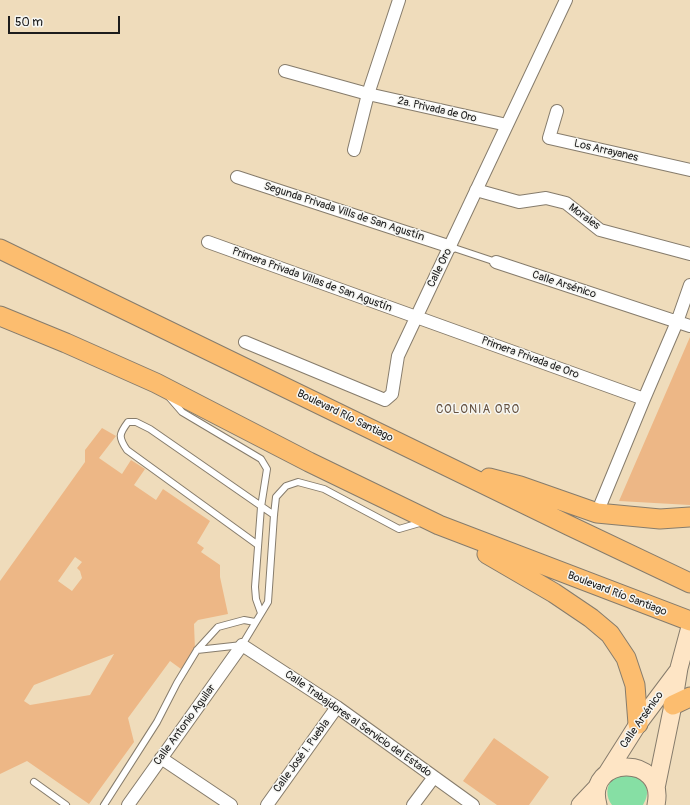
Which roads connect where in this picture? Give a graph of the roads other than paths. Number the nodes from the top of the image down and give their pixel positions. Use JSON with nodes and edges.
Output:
{"nodes":[{"id":1,"x":399,"y":0,"type":"edge"},
{"id":2,"x":566,"y":0,"type":"edge"},
{"id":3,"x":285,"y":71,"type":"dead end"},
{"id":4,"x":368,"y":94,"type":"junction"},
{"id":5,"x":558,"y":111,"type":"dead end"},
{"id":6,"x":507,"y":125,"type":"junction"},
{"id":7,"x":354,"y":150,"type":"dead end"},
{"id":8,"x":690,"y":170,"type":"edge"},
{"id":9,"x":237,"y":177,"type":"dead end"},
{"id":10,"x":476,"y":190,"type":"junction"},
{"id":11,"x":208,"y":242,"type":"dead end"},
{"id":12,"x":451,"y":247,"type":"junction"},
{"id":13,"x":0,"y":249,"type":"edge"},
{"id":14,"x":690,"y":254,"type":"edge"},
{"id":15,"x":496,"y":262,"type":"joint"},
{"id":16,"x":690,"y":285,"type":"edge"},
{"id":17,"x":0,"y":316,"type":"edge"},
{"id":18,"x":416,"y":317,"type":"junction"},
{"id":19,"x":677,"y":322,"type":"junction"},
{"id":20,"x":690,"y":326,"type":"edge"},
{"id":21,"x":245,"y":342,"type":"dead end"},
{"id":22,"x":156,"y":383,"type":"junction"},
{"id":23,"x":644,"y":398,"type":"junction"},
{"id":24,"x":453,"y":469,"type":"junction"},
{"id":25,"x":261,"y":507,"type":"junction"},
{"id":26,"x":597,"y":512,"type":"junction"},
{"id":27,"x":274,"y":515,"type":"junction"},
{"id":28,"x":690,"y":517,"type":"edge"},
{"id":29,"x":434,"y":523,"type":"junction"},
{"id":30,"x":258,"y":545,"type":"junction"},
{"id":31,"x":690,"y":583,"type":"edge"},
{"id":32,"x":261,"y":613,"type":"junction"},
{"id":33,"x":690,"y":621,"type":"edge"},
{"id":34,"x":255,"y":622,"type":"junction"},
{"id":35,"x":690,"y":627,"type":"edge"},
{"id":36,"x":242,"y":645,"type":"junction"},
{"id":37,"x":197,"y":650,"type":"junction"},
{"id":38,"x":679,"y":668,"type":"junction"},
{"id":39,"x":682,"y":701,"type":"edge"},
{"id":40,"x":337,"y":707,"type":"junction"},
{"id":41,"x":638,"y":724,"type":"junction"},
{"id":42,"x":161,"y":758,"type":"junction"},
{"id":43,"x":434,"y":777,"type":"junction"},
{"id":44,"x":602,"y":780,"type":"junction"},
{"id":45,"x":34,"y":782,"type":"dead end"},
{"id":46,"x":659,"y":785,"type":"edge"},
{"id":47,"x":66,"y":805,"type":"edge"},
{"id":48,"x":104,"y":805,"type":"edge"},
{"id":49,"x":128,"y":805,"type":"edge"},
{"id":50,"x":231,"y":805,"type":"edge"},
{"id":51,"x":267,"y":805,"type":"edge"},
{"id":52,"x":413,"y":805,"type":"edge"},
{"id":53,"x":473,"y":805,"type":"edge"},
{"id":54,"x":580,"y":805,"type":"edge"},
{"id":55,"x":598,"y":805,"type":"edge"}],
"edges":[{"from":1,"to":4,"type":"street"},
{"from":2,"to":6,"type":"street","name":"Calle Oro"},
{"from":3,"to":4,"type":"street","name":"2a. Privada de Oro"},
{"from":4,"to":6,"type":"street","name":"2a. Privada de Oro"},
{"from":4,"to":7,"type":"street"},
{"from":5,"to":8,"type":"street","name":"Los Arrayanes"},
{"from":6,"to":10,"type":"street","name":"Calle Oro"},
{"from":9,"to":12,"type":"street","name":"Segunda Privada Vills de San Agustín"},
{"from":10,"to":12,"type":"street","name":"Calle Oro"},
{"from":10,"to":14,"type":"street","name":"Morales"},
{"from":11,"to":18,"type":"street","name":"Primera Privada Villas de San Agustín"},
{"from":12,"to":15,"type":"lane","name":"Calle Arsénico"},
{"from":12,"to":18,"type":"street","name":"Calle Oro"},
{"from":13,"to":24,"type":"main road","name":"Boulevard Río Santiago"},
{"from":15,"to":19,"type":"street","name":"Calle Arsénico"},
{"from":16,"to":19,"type":"street"},
{"from":17,"to":22,"type":"main road","name":"Boulevard Río Santiago"},
{"from":18,"to":21,"type":"street","name":"Calle Oro"},
{"from":18,"to":23,"type":"street","name":"Primera Privada de Oro"},
{"from":19,"to":20,"type":"street","name":"Calle Arsénico"},
{"from":19,"to":23,"type":"street"},
{"from":22,"to":25,"type":"lane"},
{"from":22,"to":29,"type":"main road","name":"Boulevard Río Santiago"},
{"from":23,"to":26,"type":"street"},
{"from":24,"to":26,"type":"main road"},
{"from":24,"to":31,"type":"main road","name":"Boulevard Río Santiago"},
{"from":25,"to":27,"type":"lane"},
{"from":25,"to":30,"type":"lane"},
{"from":25,"to":30,"type":"lane"},
{"from":26,"to":28,"type":"main road"},
{"from":27,"to":29,"type":"lane"},
{"from":27,"to":32,"type":"lane"},
{"from":29,"to":33,"type":"main road","name":"Boulevard Río Santiago"},
{"from":29,"to":41,"type":"main road"},
{"from":30,"to":32,"type":"lane"},
{"from":32,"to":34,"type":"lane"},
{"from":34,"to":36,"type":"lane"},
{"from":34,"to":37,"type":"lane"},
{"from":35,"to":38,"type":"main road","name":"Calle Arsénico"},
{"from":36,"to":37,"type":"lane"},
{"from":36,"to":40,"type":"street","name":"Calle Trabajdores al Servicio del Estado"},
{"from":36,"to":42,"type":"street","name":"Calle Antonio Aguilar"},
{"from":37,"to":48,"type":"lane"},
{"from":38,"to":39,"type":"main road","name":"Calle Arsénico"},
{"from":38,"to":41,"type":"main road","name":"Calle Arsénico"},
{"from":39,"to":46,"type":"main road","name":"Calle Arsénico"},
{"from":40,"to":43,"type":"street","name":"Calle Trabajdores al Servicio del Estado"},
{"from":40,"to":51,"type":"street","name":"Calle José I. Puebla"},
{"from":41,"to":44,"type":"main road","name":"Calle Arsénico"},
{"from":42,"to":49,"type":"street","name":"Calle Antonio Aguilar"},
{"from":42,"to":50,"type":"street"},
{"from":43,"to":52,"type":"street"},
{"from":43,"to":53,"type":"street","name":"Calle Trabajdores al Servicio del Estado"},
{"from":44,"to":46,"type":"main road"},
{"from":44,"to":54,"type":"main road","name":"Calle Arsénico"},
{"from":44,"to":55,"type":"main road"},
{"from":45,"to":47,"type":"lane"}]}
